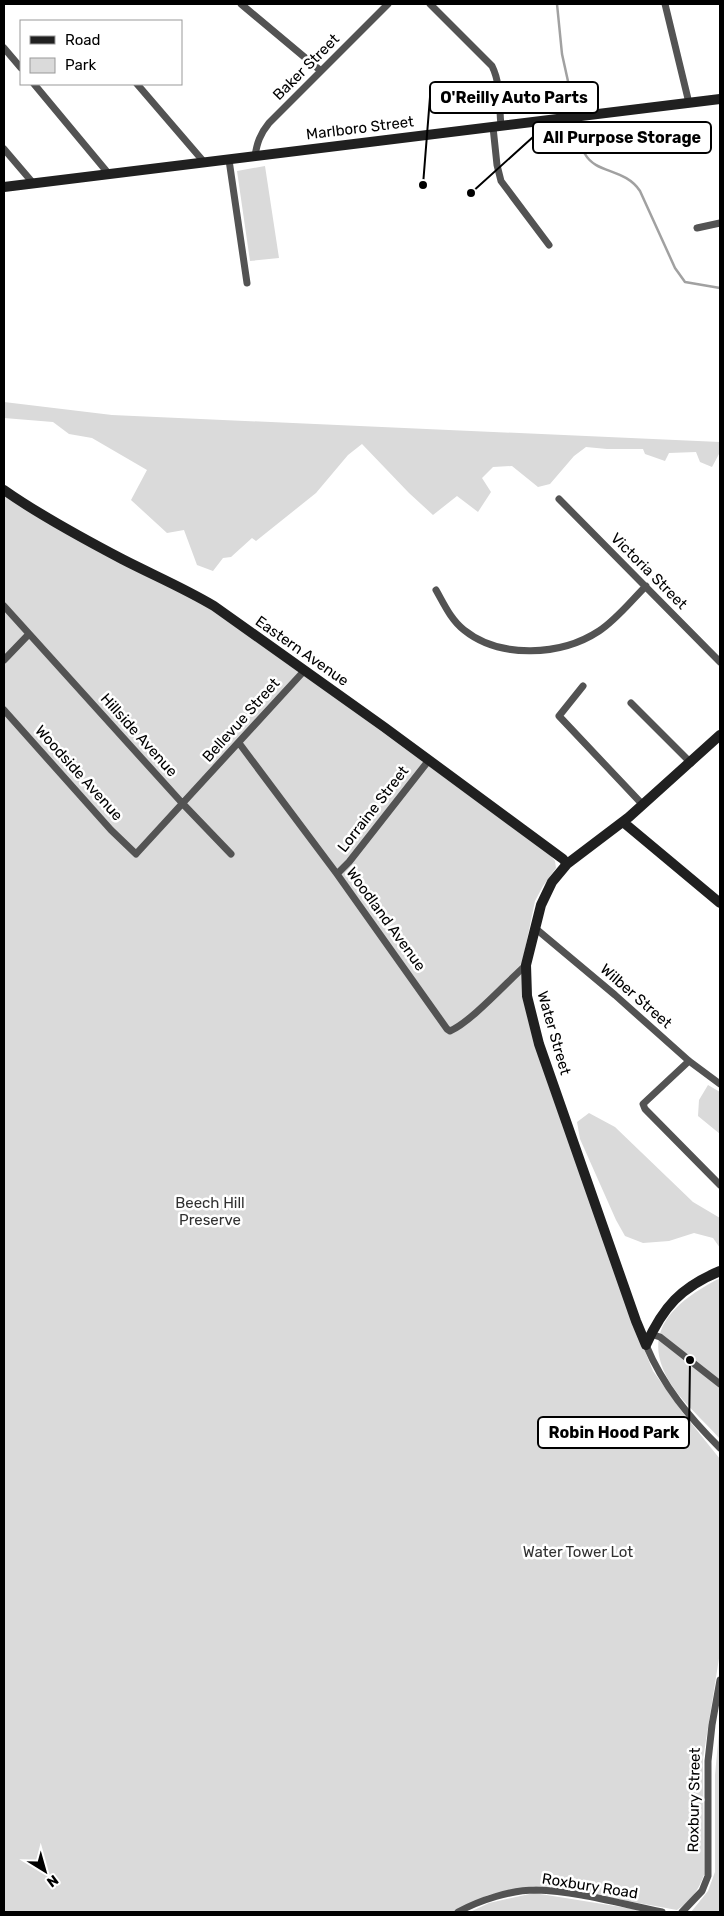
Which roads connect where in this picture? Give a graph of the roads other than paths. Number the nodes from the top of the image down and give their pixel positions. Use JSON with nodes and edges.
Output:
{"nodes":[{"id":1,"x":241,"y":4,"type":"edge"},
{"id":2,"x":388,"y":4,"type":"edge"},
{"id":3,"x":430,"y":4,"type":"edge"},
{"id":4,"x":665,"y":4,"type":"edge"},
{"id":5,"x":4,"y":48,"type":"edge"},
{"id":6,"x":20,"y":67,"type":"edge"},
{"id":7,"x":320,"y":71,"type":"junction"},
{"id":8,"x":35,"y":85,"type":"edge"},
{"id":9,"x":138,"y":85,"type":"edge"},
{"id":10,"x":720,"y":99,"type":"edge"},
{"id":11,"x":688,"y":103,"type":"junction"},
{"id":12,"x":497,"y":126,"type":"junction"},
{"id":13,"x":4,"y":148,"type":"edge"},
{"id":14,"x":255,"y":156,"type":"junction"},
{"id":15,"x":230,"y":160,"type":"junction"},
{"id":16,"x":204,"y":162,"type":"junction"},
{"id":17,"x":108,"y":173,"type":"junction"},
{"id":18,"x":33,"y":183,"type":"junction"},
{"id":19,"x":4,"y":187,"type":"edge"},
{"id":20,"x":720,"y":223,"type":"edge"},
{"id":21,"x":697,"y":228,"type":"dead end"},
{"id":22,"x":549,"y":245,"type":"dead end"},
{"id":23,"x":247,"y":284,"type":"dead end"},
{"id":24,"x":4,"y":490,"type":"edge"},
{"id":25,"x":559,"y":498,"type":"dead end"},
{"id":26,"x":646,"y":586,"type":"junction"},
{"id":27,"x":436,"y":590,"type":"dead end"},
{"id":28,"x":4,"y":606,"type":"edge"},
{"id":29,"x":29,"y":634,"type":"junction"},
{"id":30,"x":4,"y":660,"type":"edge"},
{"id":31,"x":720,"y":662,"type":"edge"},
{"id":32,"x":304,"y":671,"type":"junction"},
{"id":33,"x":583,"y":686,"type":"dead end"},
{"id":34,"x":631,"y":703,"type":"dead end"},
{"id":35,"x":4,"y":710,"type":"edge"},
{"id":36,"x":720,"y":735,"type":"edge"},
{"id":37,"x":239,"y":743,"type":"junction"},
{"id":38,"x":429,"y":760,"type":"junction"},
{"id":39,"x":691,"y":763,"type":"junction"},
{"id":40,"x":183,"y":804,"type":"junction"},
{"id":41,"x":643,"y":805,"type":"junction"},
{"id":42,"x":623,"y":822,"type":"junction"},
{"id":43,"x":136,"y":854,"type":"joint"},
{"id":44,"x":231,"y":854,"type":"dead end"},
{"id":45,"x":567,"y":864,"type":"junction"},
{"id":46,"x":337,"y":874,"type":"junction"},
{"id":47,"x":720,"y":903,"type":"edge"},
{"id":48,"x":535,"y":928,"type":"junction"},
{"id":49,"x":526,"y":965,"type":"junction"},
{"id":50,"x":689,"y":1061,"type":"junction"},
{"id":51,"x":720,"y":1084,"type":"edge"},
{"id":52,"x":720,"y":1185,"type":"edge"},
{"id":53,"x":720,"y":1271,"type":"edge"},
{"id":54,"x":651,"y":1334,"type":"junction"},
{"id":55,"x":646,"y":1345,"type":"junction"},
{"id":56,"x":720,"y":1384,"type":"edge"},
{"id":57,"x":720,"y":1448,"type":"edge"},
{"id":58,"x":720,"y":1680,"type":"edge"},
{"id":59,"x":458,"y":1912,"type":"edge"},
{"id":60,"x":662,"y":1912,"type":"edge"},
{"id":61,"x":682,"y":1912,"type":"edge"}],
"edges":[{"from":1,"to":7,"type":"street"},
{"from":2,"to":7,"type":"street","name":"Baker Street"},
{"from":3,"to":12,"type":"street"},
{"from":4,"to":11,"type":"street"},
{"from":5,"to":6,"type":"street"},
{"from":7,"to":14,"type":"street","name":"Baker Street"},
{"from":8,"to":17,"type":"street"},
{"from":9,"to":16,"type":"street"},
{"from":10,"to":11,"type":"street","name":"Marlboro Street"},
{"from":11,"to":12,"type":"street","name":"Marlboro Street"},
{"from":12,"to":14,"type":"street","name":"Marlboro Street"},
{"from":12,"to":22,"type":"street"},
{"from":13,"to":18,"type":"street"},
{"from":14,"to":15,"type":"street","name":"Marlboro Street"},
{"from":15,"to":16,"type":"street","name":"Marlboro Street"},
{"from":15,"to":23,"type":"street"},
{"from":16,"to":17,"type":"street","name":"Marlboro Street"},
{"from":17,"to":18,"type":"street","name":"Marlboro Street"},
{"from":18,"to":19,"type":"street","name":"Marlboro Street"},
{"from":20,"to":21,"type":"street"},
{"from":24,"to":32,"type":"street","name":"Eastern Avenue"},
{"from":25,"to":26,"type":"street","name":"Victoria Street"},
{"from":26,"to":27,"type":"street"},
{"from":26,"to":31,"type":"street","name":"Victoria Street"},
{"from":28,"to":29,"type":"street","name":"Hillside Avenue"},
{"from":29,"to":30,"type":"street"},
{"from":29,"to":40,"type":"street","name":"Hillside Avenue"},
{"from":32,"to":37,"type":"street","name":"Bellevue Street"},
{"from":32,"to":38,"type":"street","name":"Eastern Avenue"},
{"from":33,"to":41,"type":"street"},
{"from":34,"to":39,"type":"street"},
{"from":35,"to":43,"type":"street","name":"Woodside Avenue"},
{"from":36,"to":39,"type":"street","name":"Water Street"},
{"from":37,"to":40,"type":"street","name":"Bellevue Street"},
{"from":37,"to":46,"type":"street","name":"Woodland Avenue"},
{"from":38,"to":45,"type":"street","name":"Eastern Avenue"},
{"from":38,"to":46,"type":"street","name":"Lorraine Street"},
{"from":39,"to":41,"type":"street","name":"Water Street"},
{"from":40,"to":43,"type":"street","name":"Bellevue Street"},
{"from":40,"to":44,"type":"street","name":"Hillside Avenue"},
{"from":41,"to":42,"type":"street","name":"Water Street"},
{"from":42,"to":45,"type":"street","name":"Water Street"},
{"from":42,"to":47,"type":"street"},
{"from":45,"to":48,"type":"street","name":"Water Street"},
{"from":46,"to":49,"type":"street","name":"Woodland Avenue"},
{"from":48,"to":49,"type":"street","name":"Water Street"},
{"from":48,"to":50,"type":"street","name":"Wilber Street"},
{"from":49,"to":55,"type":"street","name":"Water Street"},
{"from":50,"to":51,"type":"street","name":"Wilber Street"},
{"from":50,"to":52,"type":"street"},
{"from":53,"to":54,"type":"street"},
{"from":54,"to":55,"type":"street"},
{"from":54,"to":56,"type":"street"},
{"from":55,"to":57,"type":"street"},
{"from":58,"to":61,"type":"street","name":"Roxbury Street"},
{"from":59,"to":60,"type":"street","name":"Roxbury Road"}]}
